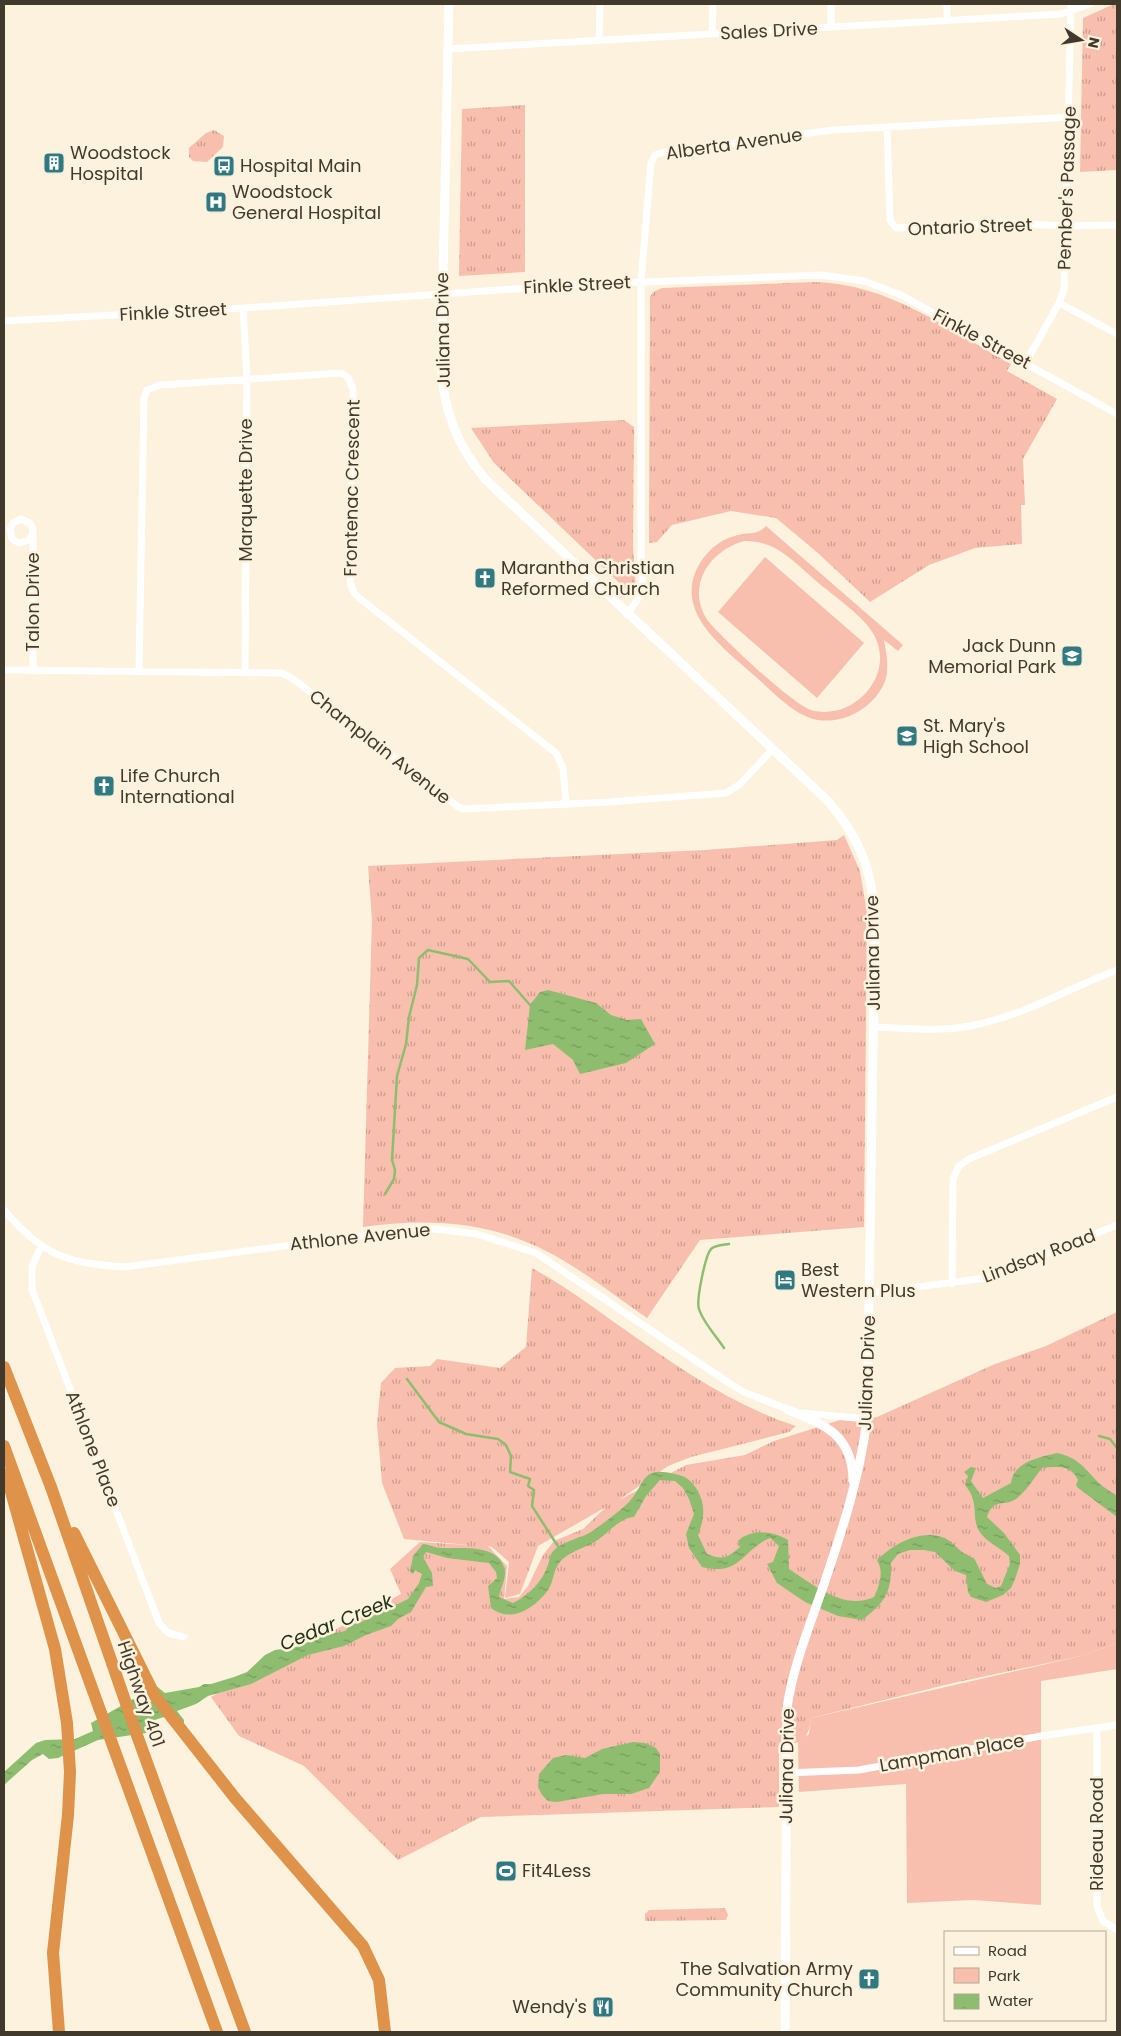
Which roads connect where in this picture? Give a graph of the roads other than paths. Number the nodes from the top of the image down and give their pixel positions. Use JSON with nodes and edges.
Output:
{"nodes":[{"id":1,"x":449,"y":4,"type":"edge"},
{"id":2,"x":600,"y":4,"type":"edge"},
{"id":3,"x":713,"y":4,"type":"edge"},
{"id":4,"x":832,"y":4,"type":"edge"},
{"id":5,"x":947,"y":4,"type":"edge"},
{"id":6,"x":1090,"y":4,"type":"edge"},
{"id":7,"x":1071,"y":7,"type":"edge"},
{"id":8,"x":947,"y":20,"type":"junction"},
{"id":9,"x":831,"y":27,"type":"junction"},
{"id":10,"x":712,"y":34,"type":"junction"},
{"id":11,"x":599,"y":41,"type":"junction"},
{"id":12,"x":447,"y":49,"type":"junction"},
{"id":13,"x":1070,"y":117,"type":"junction"},
{"id":14,"x":887,"y":127,"type":"junction"},
{"id":15,"x":1117,"y":225,"type":"edge"},
{"id":16,"x":1065,"y":226,"type":"junction"},
{"id":17,"x":641,"y":282,"type":"junction"},
{"id":18,"x":442,"y":294,"type":"junction"},
{"id":19,"x":1059,"y":303,"type":"junction"},
{"id":20,"x":243,"y":308,"type":"junction"},
{"id":21,"x":4,"y":320,"type":"edge"},
{"id":22,"x":1117,"y":334,"type":"edge"},
{"id":23,"x":1026,"y":362,"type":"junction"},
{"id":24,"x":247,"y":379,"type":"junction"},
{"id":25,"x":1117,"y":414,"type":"edge"},
{"id":26,"x":33,"y":533,"type":"dead end"},
{"id":27,"x":626,"y":614,"type":"junction"},
{"id":28,"x":4,"y":670,"type":"edge"},
{"id":29,"x":33,"y":670,"type":"junction"},
{"id":30,"x":139,"y":670,"type":"junction"},
{"id":31,"x":246,"y":672,"type":"junction"},
{"id":32,"x":772,"y":750,"type":"junction"},
{"id":33,"x":566,"y":804,"type":"junction"},
{"id":34,"x":1117,"y":970,"type":"edge"},
{"id":35,"x":874,"y":1027,"type":"junction"},
{"id":36,"x":1117,"y":1097,"type":"edge"},
{"id":37,"x":4,"y":1210,"type":"edge"},
{"id":38,"x":1117,"y":1225,"type":"edge"},
{"id":39,"x":41,"y":1247,"type":"junction"},
{"id":40,"x":952,"y":1284,"type":"junction"},
{"id":41,"x":870,"y":1293,"type":"junction"},
{"id":42,"x":4,"y":1367,"type":"edge"},
{"id":43,"x":788,"y":1410,"type":"junction"},
{"id":44,"x":867,"y":1419,"type":"junction"},
{"id":45,"x":4,"y":1446,"type":"edge"},
{"id":46,"x":4,"y":1466,"type":"edge"},
{"id":47,"x":51,"y":1487,"type":"junction"},
{"id":48,"x":850,"y":1500,"type":"junction"},
{"id":49,"x":184,"y":1637,"type":"dead end"},
{"id":50,"x":1117,"y":1725,"type":"edge"},
{"id":51,"x":1097,"y":1728,"type":"junction"},
{"id":52,"x":786,"y":1773,"type":"junction"},
{"id":53,"x":1117,"y":1930,"type":"edge"},
{"id":54,"x":58,"y":2032,"type":"edge"},
{"id":55,"x":217,"y":2032,"type":"edge"},
{"id":56,"x":245,"y":2032,"type":"edge"},
{"id":57,"x":385,"y":2032,"type":"edge"},
{"id":58,"x":786,"y":2032,"type":"edge"}],
"edges":[{"from":1,"to":12,"type":"street","name":"Juliana Drive"},
{"from":2,"to":11,"type":"street"},
{"from":3,"to":10,"type":"street"},
{"from":4,"to":9,"type":"street"},
{"from":5,"to":8,"type":"street"},
{"from":6,"to":7,"type":"street","name":"Sales Drive"},
{"from":7,"to":8,"type":"street","name":"Sales Drive"},
{"from":7,"to":13,"type":"street","name":"Pember's Passage"},
{"from":8,"to":9,"type":"street","name":"Sales Drive"},
{"from":9,"to":10,"type":"street","name":"Sales Drive"},
{"from":10,"to":11,"type":"street","name":"Sales Drive"},
{"from":11,"to":12,"type":"street","name":"Sales Drive"},
{"from":12,"to":18,"type":"street","name":"Juliana Drive"},
{"from":13,"to":14,"type":"street","name":"Alberta Avenue"},
{"from":13,"to":16,"type":"street","name":"Pember's Passage"},
{"from":14,"to":16,"type":"street","name":"Ontario Street"},
{"from":14,"to":17,"type":"street","name":"Alberta Avenue"},
{"from":15,"to":16,"type":"street","name":"Ontario Street"},
{"from":16,"to":19,"type":"street","name":"Pember's Passage"},
{"from":17,"to":18,"type":"street","name":"Finkle Street"},
{"from":17,"to":23,"type":"street","name":"Finkle Street"},
{"from":17,"to":27,"type":"street","name":"Alberta Avenue"},
{"from":18,"to":20,"type":"street","name":"Finkle Street"},
{"from":18,"to":27,"type":"street","name":"Juliana Drive"},
{"from":19,"to":22,"type":"street"},
{"from":19,"to":23,"type":"street","name":"Pember's Passage"},
{"from":20,"to":21,"type":"street","name":"Finkle Street"},
{"from":20,"to":24,"type":"street","name":"Marquette Drive"},
{"from":23,"to":25,"type":"street","name":"Finkle Street"},
{"from":24,"to":30,"type":"street","name":"Frontenac Crescent"},
{"from":24,"to":31,"type":"street","name":"Marquette Drive"},
{"from":24,"to":33,"type":"street","name":"Frontenac Crescent"},
{"from":26,"to":29,"type":"street","name":"Talon Drive"},
{"from":27,"to":32,"type":"street","name":"Juliana Drive"},
{"from":28,"to":29,"type":"street","name":"Champlain Avenue"},
{"from":29,"to":30,"type":"street","name":"Champlain Avenue"},
{"from":30,"to":31,"type":"street","name":"Champlain Avenue"},
{"from":31,"to":33,"type":"street","name":"Champlain Avenue"},
{"from":32,"to":33,"type":"street","name":"Champlain Avenue"},
{"from":32,"to":35,"type":"street","name":"Juliana Drive"},
{"from":34,"to":35,"type":"street"},
{"from":35,"to":41,"type":"street","name":"Juliana Drive"},
{"from":36,"to":40,"type":"street"},
{"from":37,"to":39,"type":"street","name":"Athlone Avenue"},
{"from":38,"to":40,"type":"street","name":"Lindsay Road"},
{"from":39,"to":43,"type":"street","name":"Athlone Avenue"},
{"from":39,"to":49,"type":"street","name":"Athlone Place"},
{"from":40,"to":41,"type":"street","name":"Lindsay Road"},
{"from":41,"to":44,"type":"street","name":"Juliana Drive"},
{"from":42,"to":47,"type":"highway","name":"Highway 401"},
{"from":43,"to":44,"type":"street","name":"Athlone Avenue"},
{"from":43,"to":48,"type":"street"},
{"from":44,"to":48,"type":"street","name":"Juliana Drive"},
{"from":45,"to":55,"type":"highway"},
{"from":46,"to":54,"type":"highway"},
{"from":47,"to":56,"type":"highway","name":"Highway 401"},
{"from":47,"to":57,"type":"highway"},
{"from":48,"to":52,"type":"street","name":"Juliana Drive"},
{"from":50,"to":51,"type":"street","name":"Lampman Place"},
{"from":51,"to":52,"type":"street","name":"Lampman Place"},
{"from":51,"to":53,"type":"street","name":"Rideau Road"},
{"from":52,"to":58,"type":"street","name":"Juliana Drive"}]}
